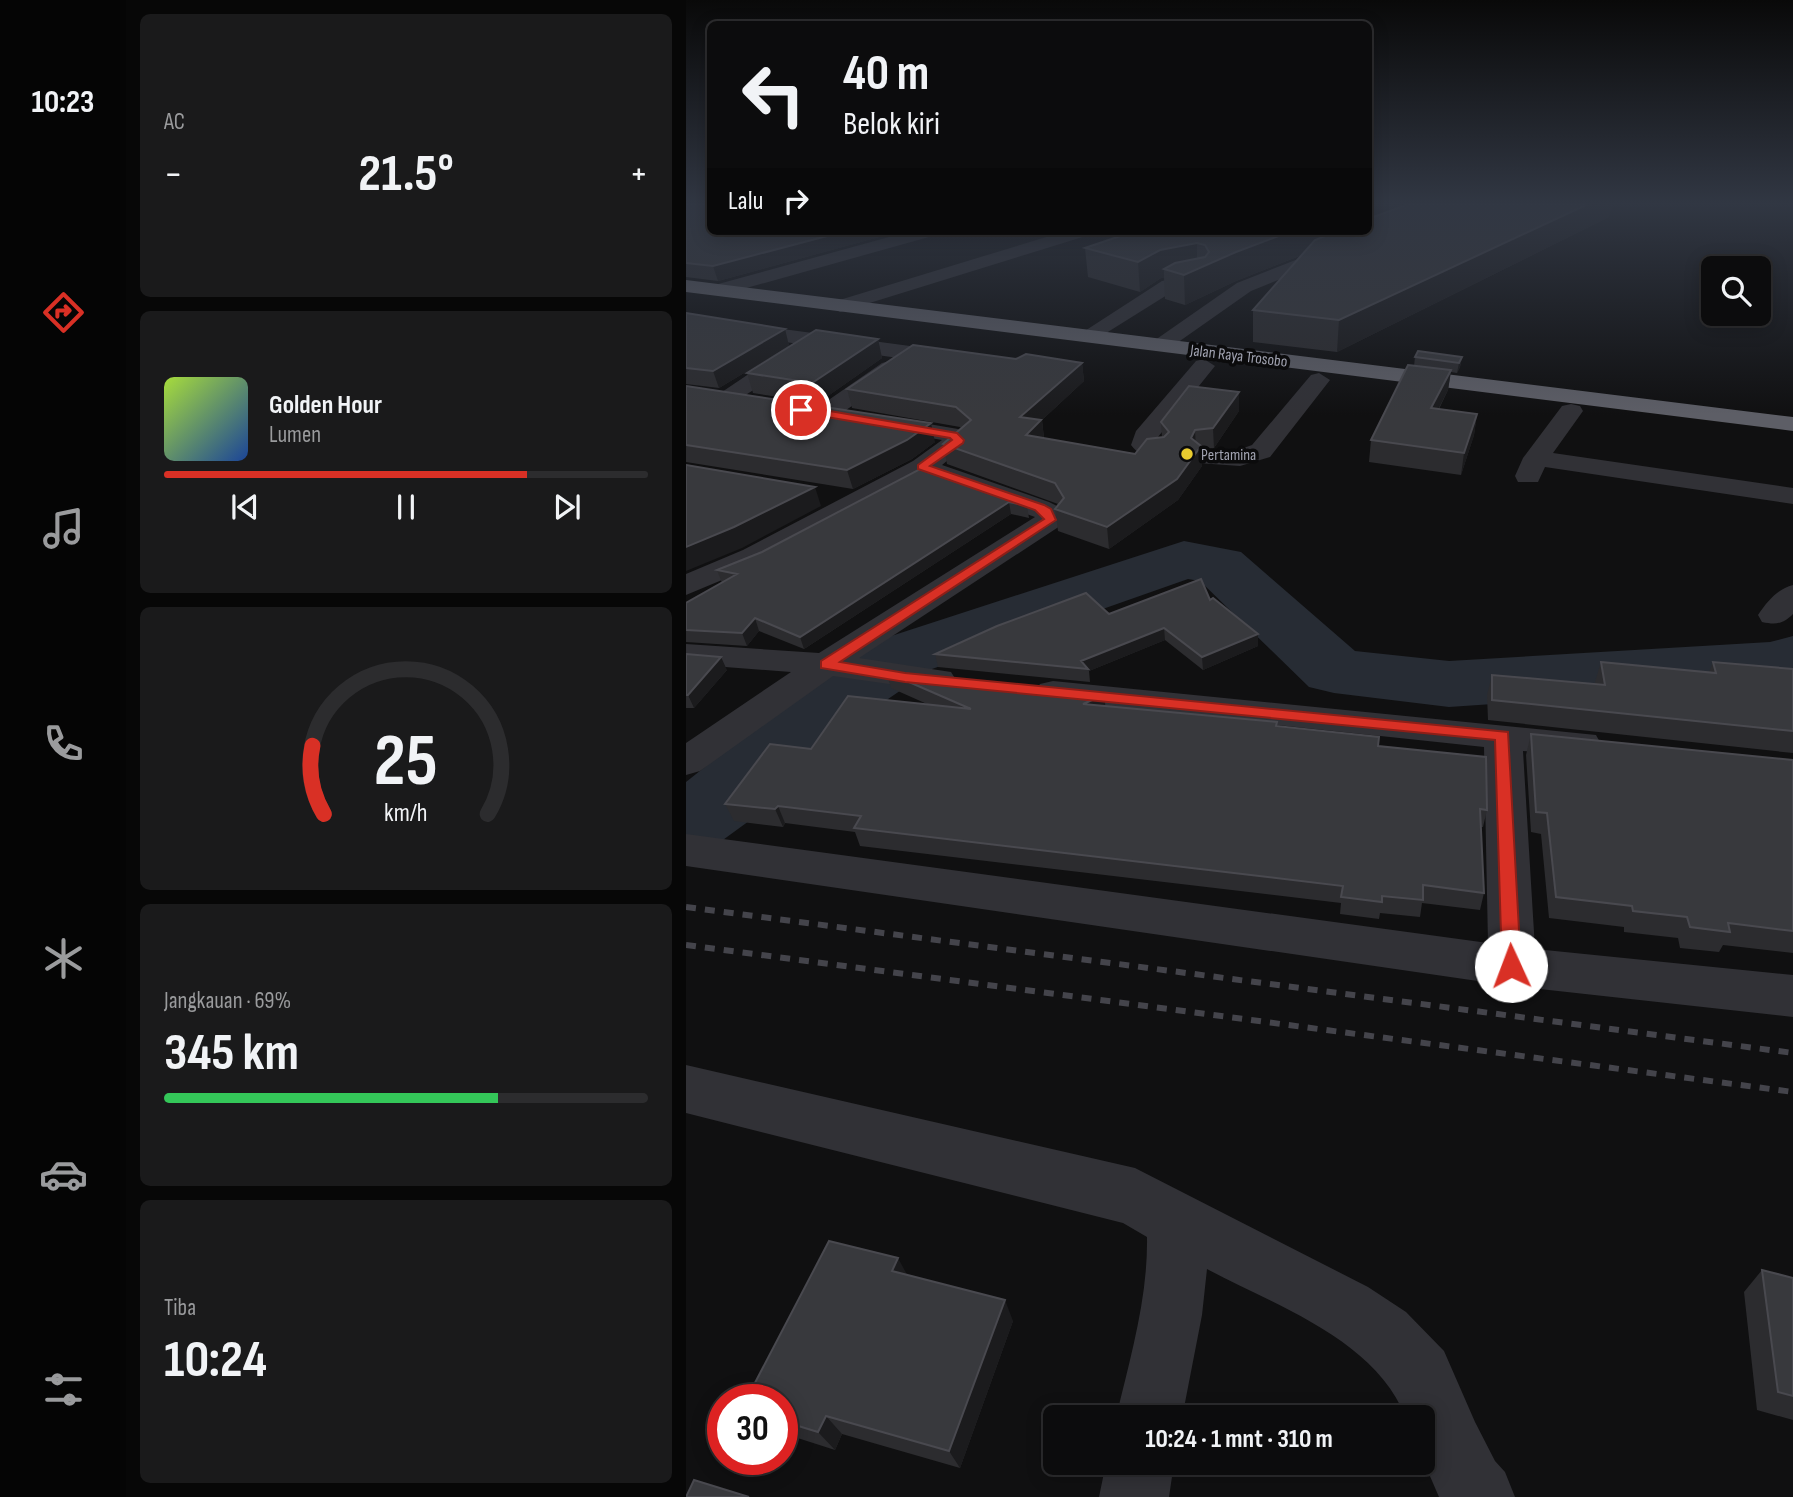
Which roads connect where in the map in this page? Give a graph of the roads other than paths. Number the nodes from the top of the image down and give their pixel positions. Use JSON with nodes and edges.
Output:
{"nodes":[{"id":1,"x":772,"y":275,"type":"edge"},
{"id":2,"x":957,"y":275,"type":"edge"},
{"id":3,"x":1272,"y":275,"type":"edge"},
{"id":4,"x":1198,"y":279,"type":"edge"},
{"id":5,"x":686,"y":286,"type":"edge"},
{"id":6,"x":718,"y":290,"type":"junction"},
{"id":7,"x":686,"y":302,"type":"edge"},
{"id":8,"x":844,"y":314,"type":"junction"},
{"id":9,"x":686,"y":322,"type":"edge"},
{"id":10,"x":940,"y":334,"type":"junction"},
{"id":11,"x":1088,"y":336,"type":"junction"},
{"id":12,"x":816,"y":340,"type":"junction"},
{"id":13,"x":1159,"y":345,"type":"junction"},
{"id":14,"x":912,"y":353,"type":"junction"},
{"id":15,"x":979,"y":362,"type":"edge"},
{"id":16,"x":1204,"y":366,"type":"junction"},
{"id":17,"x":1318,"y":380,"type":"junction"},
{"id":18,"x":699,"y":394,"type":"edge"},
{"id":19,"x":725,"y":398,"type":"junction"},
{"id":20,"x":763,"y":404,"type":"edge"},
{"id":21,"x":801,"y":410,"type":"edge"},
{"id":22,"x":1571,"y":411,"type":"junction"},
{"id":23,"x":826,"y":413,"type":"junction"},
{"id":24,"x":1793,"y":424,"type":"edge"},
{"id":25,"x":1793,"y":440,"type":"edge"},
{"id":26,"x":1155,"y":450,"type":"edge"},
{"id":27,"x":1207,"y":457,"type":"dead end"},
{"id":28,"x":922,"y":467,"type":"junction"},
{"id":29,"x":816,"y":494,"type":"edge"},
{"id":30,"x":1793,"y":496,"type":"edge"},
{"id":31,"x":855,"y":501,"type":"junction"},
{"id":32,"x":686,"y":586,"type":"edge"},
{"id":33,"x":686,"y":654,"type":"edge"},
{"id":34,"x":826,"y":664,"type":"junction"},
{"id":35,"x":975,"y":684,"type":"edge"},
{"id":36,"x":1017,"y":688,"type":"edge"},
{"id":37,"x":1503,"y":736,"type":"junction"},
{"id":38,"x":1614,"y":748,"type":"edge"},
{"id":39,"x":686,"y":762,"type":"edge"},
{"id":40,"x":686,"y":850,"type":"edge"},
{"id":41,"x":1511,"y":966,"type":"junction"},
{"id":42,"x":1793,"y":996,"type":"edge"},
{"id":43,"x":686,"y":1089,"type":"edge"},
{"id":44,"x":1171,"y":1219,"type":"junction"},
{"id":45,"x":1151,"y":1405,"type":"edge"},
{"id":46,"x":1138,"y":1475,"type":"edge"},
{"id":47,"x":1134,"y":1497,"type":"edge"},
{"id":48,"x":1480,"y":1497,"type":"edge"}],
"edges":[{"from":1,"to":6,"type":"street"},
{"from":2,"to":8,"type":"street"},
{"from":3,"to":13,"type":"street"},
{"from":4,"to":11,"type":"street"},
{"from":5,"to":6,"type":"highway","name":"Jalan Raya Trosobo"},
{"from":6,"to":8,"type":"highway","name":"Jalan Raya Trosobo"},
{"from":7,"to":8,"type":"highway","name":"Jalan Raya Trosobo"},
{"from":8,"to":10,"type":"highway","name":"Jalan Raya Trosobo"},
{"from":8,"to":11,"type":"highway","name":"Jalan Raya Trosobo"},
{"from":8,"to":12,"type":"street"},
{"from":9,"to":12,"type":"street"},
{"from":10,"to":14,"type":"street"},
{"from":10,"to":16,"type":"highway","name":"Jalan Raya Trosobo"},
{"from":11,"to":13,"type":"highway","name":"Jalan Raya Trosobo"},
{"from":12,"to":14,"type":"street"},
{"from":12,"to":19,"type":"street"},
{"from":13,"to":24,"type":"highway","name":"Jalan Raya Trosobo"},
{"from":14,"to":15,"type":"street"},
{"from":14,"to":23,"type":"street"},
{"from":16,"to":17,"type":"highway","name":"Jalan Raya Trosobo"},
{"from":16,"to":26,"type":"street"},
{"from":17,"to":22,"type":"highway","name":"Jalan Raya Trosobo"},
{"from":17,"to":27,"type":"street"},
{"from":18,"to":19,"type":"street"},
{"from":19,"to":20,"type":"street"},
{"from":21,"to":23,"type":"street"},
{"from":22,"to":25,"type":"highway","name":"Jalan Raya Trosobo"},
{"from":22,"to":30,"type":"street"},
{"from":23,"to":28,"type":"street"},
{"from":28,"to":31,"type":"street"},
{"from":28,"to":34,"type":"street"},
{"from":29,"to":31,"type":"street"},
{"from":31,"to":32,"type":"street"},
{"from":33,"to":34,"type":"street"},
{"from":34,"to":35,"type":"street"},
{"from":34,"to":39,"type":"street"},
{"from":36,"to":37,"type":"street"},
{"from":37,"to":38,"type":"street"},
{"from":37,"to":41,"type":"street"},
{"from":40,"to":41,"type":"street"},
{"from":41,"to":42,"type":"street"},
{"from":43,"to":44,"type":"street"},
{"from":44,"to":45,"type":"street"},
{"from":44,"to":48,"type":"street"},
{"from":46,"to":47,"type":"street"}]}
